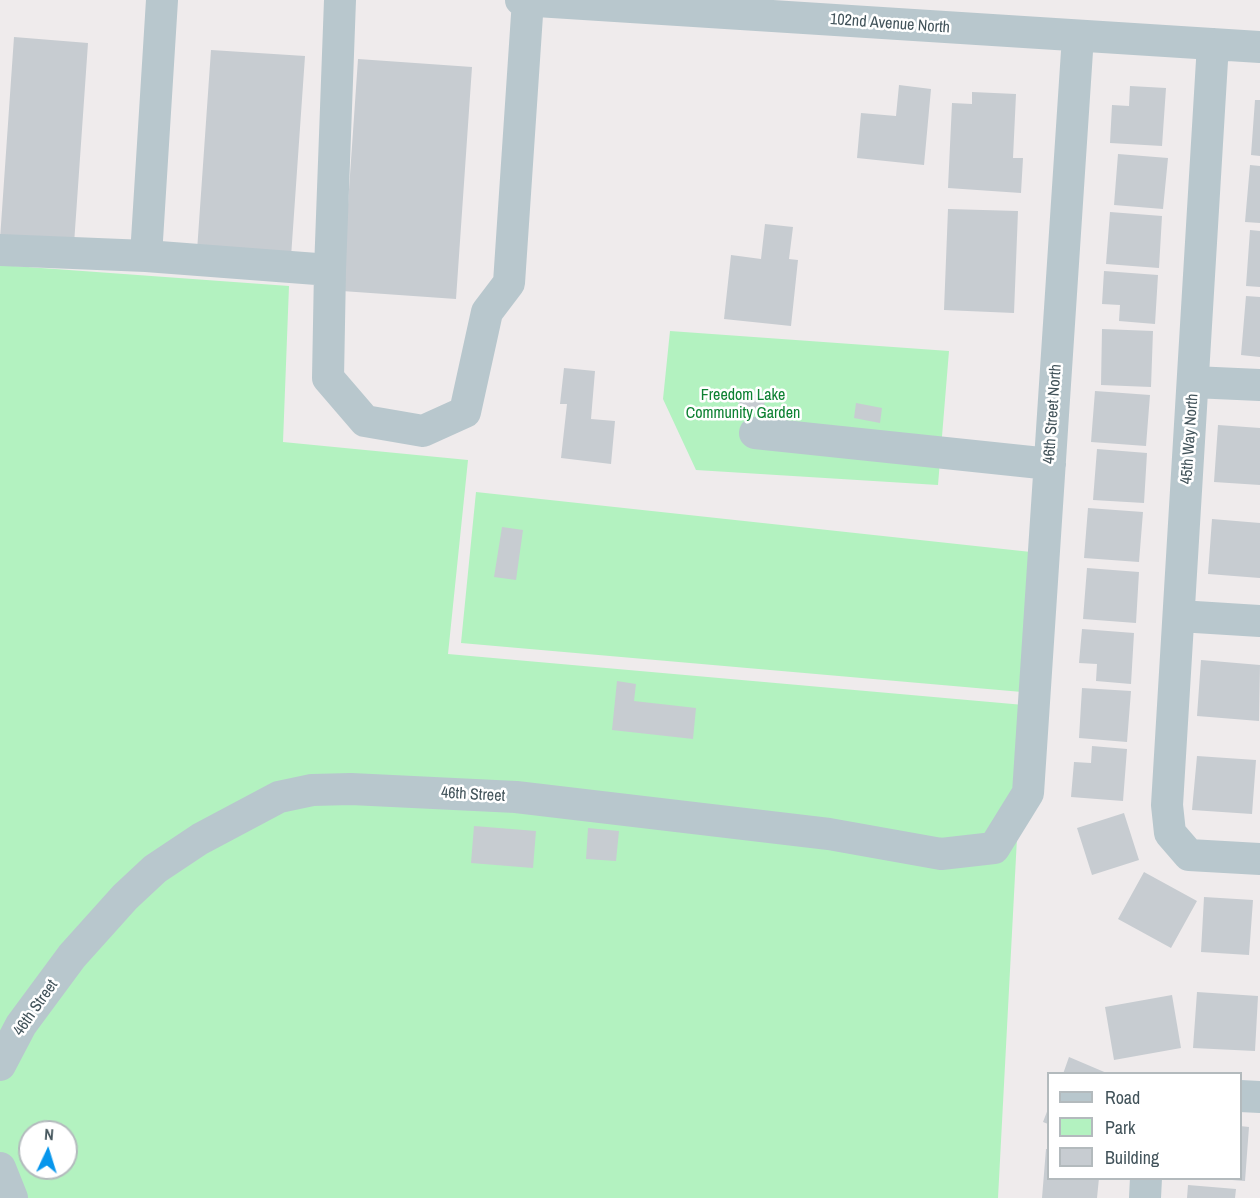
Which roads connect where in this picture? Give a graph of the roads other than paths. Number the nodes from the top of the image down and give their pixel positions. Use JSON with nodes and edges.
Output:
{"nodes":[{"id":1,"x":162,"y":0,"type":"edge"},
{"id":2,"x":340,"y":0,"type":"edge"},
{"id":3,"x":521,"y":0,"type":"edge"},
{"id":4,"x":528,"y":0,"type":"edge"},
{"id":5,"x":1078,"y":36,"type":"junction"},
{"id":6,"x":1212,"y":44,"type":"junction"},
{"id":7,"x":1260,"y":47,"type":"edge"},
{"id":8,"x":0,"y":250,"type":"edge"},
{"id":9,"x":146,"y":256,"type":"junction"},
{"id":10,"x":330,"y":270,"type":"junction"},
{"id":11,"x":1193,"y":382,"type":"junction"},
{"id":12,"x":1260,"y":385,"type":"edge"},
{"id":13,"x":755,"y":433,"type":"dead end"},
{"id":14,"x":1050,"y":464,"type":"junction"},
{"id":15,"x":1179,"y":615,"type":"junction"},
{"id":16,"x":1260,"y":621,"type":"edge"},
{"id":17,"x":1028,"y":793,"type":"joint"},
{"id":18,"x":1260,"y":859,"type":"edge"},
{"id":19,"x":0,"y":1065,"type":"edge"},
{"id":20,"x":1242,"y":1096,"type":"edge"},
{"id":21,"x":1260,"y":1097,"type":"edge"},
{"id":22,"x":0,"y":1168,"type":"edge"},
{"id":23,"x":1146,"y":1180,"type":"edge"},
{"id":24,"x":12,"y":1198,"type":"edge"},
{"id":25,"x":1145,"y":1198,"type":"edge"}],
"edges":[{"from":1,"to":9,"type":"street"},
{"from":2,"to":10,"type":"street"},
{"from":3,"to":4,"type":"street","name":"102nd Avenue North"},
{"from":4,"to":5,"type":"street","name":"102nd Avenue North"},
{"from":4,"to":10,"type":"street"},
{"from":5,"to":6,"type":"street","name":"102nd Avenue North"},
{"from":5,"to":14,"type":"street","name":"46th Street North"},
{"from":6,"to":7,"type":"street","name":"102nd Avenue North"},
{"from":6,"to":11,"type":"street","name":"45th Way North"},
{"from":8,"to":9,"type":"street"},
{"from":9,"to":10,"type":"street"},
{"from":11,"to":12,"type":"street"},
{"from":11,"to":15,"type":"street","name":"45th Way North"},
{"from":13,"to":14,"type":"street"},
{"from":14,"to":17,"type":"street","name":"46th Street North"},
{"from":15,"to":16,"type":"street"},
{"from":15,"to":18,"type":"street","name":"45th Way North"},
{"from":17,"to":19,"type":"street","name":"46th Street"},
{"from":20,"to":21,"type":"street"},
{"from":22,"to":24,"type":"street"},
{"from":23,"to":25,"type":"street"}]}
